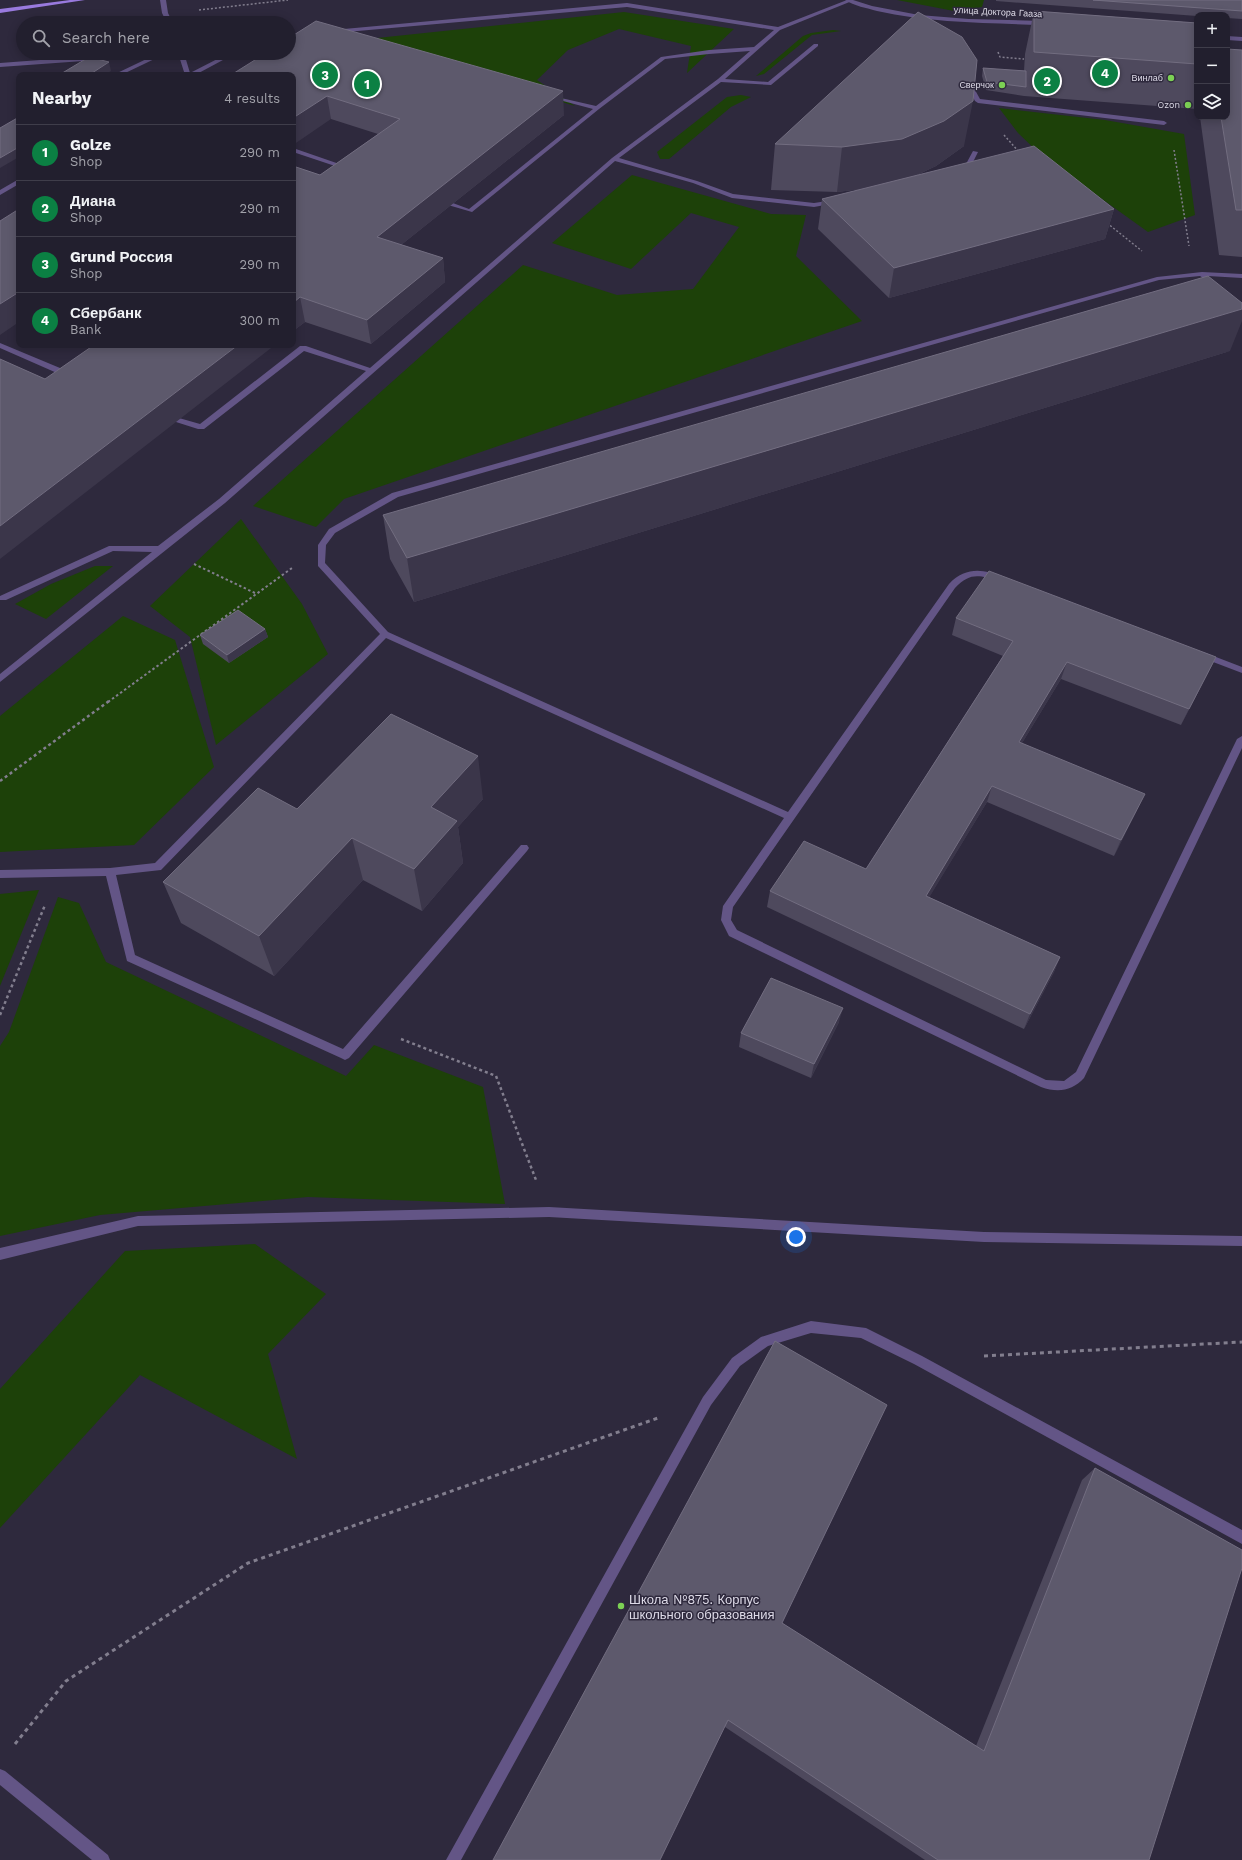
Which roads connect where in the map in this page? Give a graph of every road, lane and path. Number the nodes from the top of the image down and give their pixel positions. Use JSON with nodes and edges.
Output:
{"nodes":[{"id":1,"x":82,"y":0,"type":"edge"},
{"id":2,"x":163,"y":0,"type":"edge"},
{"id":3,"x":848,"y":0,"type":"edge"},
{"id":4,"x":0,"y":11,"type":"edge"},
{"id":5,"x":166,"y":16,"type":"edge"},
{"id":6,"x":933,"y":17,"type":"junction"},
{"id":7,"x":937,"y":24,"type":"edge"},
{"id":8,"x":1051,"y":24,"type":"edge"},
{"id":9,"x":778,"y":29,"type":"junction"},
{"id":10,"x":316,"y":33,"type":"edge"},
{"id":11,"x":296,"y":35,"type":"edge"},
{"id":12,"x":334,"y":37,"type":"edge"},
{"id":13,"x":1230,"y":38,"type":"edge"},
{"id":14,"x":1242,"y":39,"type":"edge"},
{"id":15,"x":816,"y":45,"type":"dead end"},
{"id":16,"x":754,"y":49,"type":"junction"},
{"id":17,"x":69,"y":60,"type":"edge"},
{"id":18,"x":149,"y":60,"type":"edge"},
{"id":19,"x":184,"y":60,"type":"edge"},
{"id":20,"x":219,"y":60,"type":"edge"},
{"id":21,"x":0,"y":65,"type":"edge"},
{"id":22,"x":123,"y":72,"type":"edge"},
{"id":23,"x":189,"y":72,"type":"edge"},
{"id":24,"x":196,"y":72,"type":"edge"},
{"id":25,"x":963,"y":73,"type":"edge"},
{"id":26,"x":720,"y":80,"type":"junction"},
{"id":27,"x":544,"y":95,"type":"edge"},
{"id":28,"x":597,"y":108,"type":"junction"},
{"id":29,"x":1164,"y":123,"type":"edge"},
{"id":30,"x":1174,"y":149,"type":"dead end"},
{"id":31,"x":296,"y":151,"type":"edge"},
{"id":32,"x":975,"y":152,"type":"edge"},
{"id":33,"x":614,"y":160,"type":"junction"},
{"id":34,"x":352,"y":170,"type":"edge"},
{"id":35,"x":955,"y":170,"type":"edge"},
{"id":36,"x":16,"y":183,"type":"edge"},
{"id":37,"x":0,"y":193,"type":"edge"},
{"id":38,"x":845,"y":201,"type":"edge"},
{"id":39,"x":450,"y":204,"type":"edge"},
{"id":40,"x":1202,"y":274,"type":"junction"},
{"id":41,"x":1242,"y":276,"type":"edge"},
{"id":42,"x":1212,"y":284,"type":"edge"},
{"id":43,"x":0,"y":345,"type":"edge"},
{"id":44,"x":372,"y":371,"type":"junction"},
{"id":45,"x":78,"y":380,"type":"edge"},
{"id":46,"x":179,"y":420,"type":"edge"},
{"id":47,"x":322,"y":546,"type":"junction"},
{"id":48,"x":160,"y":549,"type":"junction"},
{"id":49,"x":211,"y":572,"type":"dead end"},
{"id":50,"x":1004,"y":581,"type":"edge"},
{"id":51,"x":257,"y":594,"type":"junction"},
{"id":52,"x":3,"y":598,"type":"dead end"},
{"id":53,"x":385,"y":634,"type":"junction"},
{"id":54,"x":1190,"y":650,"type":"edge"},
{"id":55,"x":1242,"y":670,"type":"edge"},
{"id":56,"x":0,"y":679,"type":"edge"},
{"id":57,"x":1242,"y":739,"type":"edge"},
{"id":58,"x":0,"y":781,"type":"edge"},
{"id":59,"x":790,"y":817,"type":"junction"},
{"id":60,"x":524,"y":848,"type":"dead end"},
{"id":61,"x":110,"y":872,"type":"junction"},
{"id":62,"x":58,"y":873,"type":"junction"},
{"id":63,"x":0,"y":874,"type":"edge"},
{"id":64,"x":0,"y":1016,"type":"edge"},
{"id":65,"x":369,"y":1027,"type":"junction"},
{"id":66,"x":549,"y":1212,"type":"junction"},
{"id":67,"x":1242,"y":1241,"type":"edge"},
{"id":68,"x":0,"y":1254,"type":"edge"},
{"id":69,"x":1242,"y":1342,"type":"edge"},
{"id":70,"x":981,"y":1356,"type":"dead end"},
{"id":71,"x":707,"y":1401,"type":"junction"},
{"id":72,"x":1242,"y":1537,"type":"edge"},
{"id":73,"x":14,"y":1746,"type":"dead end"},
{"id":74,"x":0,"y":1776,"type":"edge"},
{"id":75,"x":103,"y":1860,"type":"edge"},
{"id":76,"x":453,"y":1860,"type":"edge"}],
"edges":[{"from":1,"to":4,"type":"main road"},
{"from":2,"to":5,"type":"street"},
{"from":3,"to":6,"type":"street","name":"улица Доктора Гааза"},
{"from":3,"to":9,"type":"street"},
{"from":6,"to":7,"type":"street"},
{"from":6,"to":8,"type":"street","name":"улица Доктора Гааза"},
{"from":9,"to":12,"type":"street"},
{"from":9,"to":16,"type":"street"},
{"from":10,"to":11,"type":"street"},
{"from":13,"to":14,"type":"street"},
{"from":15,"to":26,"type":"street"},
{"from":16,"to":26,"type":"street"},
{"from":16,"to":28,"type":"street"},
{"from":17,"to":21,"type":"street"},
{"from":18,"to":22,"type":"street"},
{"from":19,"to":23,"type":"street"},
{"from":20,"to":24,"type":"street"},
{"from":25,"to":29,"type":"street"},
{"from":26,"to":33,"type":"street"},
{"from":27,"to":28,"type":"street"},
{"from":28,"to":39,"type":"street"},
{"from":30,"to":40,"type":"path"},
{"from":31,"to":34,"type":"street"},
{"from":32,"to":35,"type":"street"},
{"from":33,"to":38,"type":"street"},
{"from":33,"to":44,"type":"street"},
{"from":36,"to":37,"type":"street"},
{"from":40,"to":41,"type":"street"},
{"from":40,"to":42,"type":"street"},
{"from":40,"to":47,"type":"street"},
{"from":43,"to":45,"type":"street"},
{"from":44,"to":46,"type":"street"},
{"from":44,"to":48,"type":"street"},
{"from":47,"to":51,"type":"path"},
{"from":47,"to":53,"type":"street"},
{"from":48,"to":52,"type":"street"},
{"from":48,"to":56,"type":"street"},
{"from":49,"to":51,"type":"path"},
{"from":50,"to":59,"type":"street"},
{"from":51,"to":58,"type":"path"},
{"from":53,"to":59,"type":"street"},
{"from":53,"to":61,"type":"street"},
{"from":54,"to":55,"type":"street"},
{"from":57,"to":59,"type":"street"},
{"from":60,"to":65,"type":"street"},
{"from":61,"to":62,"type":"street"},
{"from":61,"to":65,"type":"street"},
{"from":62,"to":63,"type":"street"},
{"from":62,"to":64,"type":"path"},
{"from":65,"to":66,"type":"path"},
{"from":66,"to":67,"type":"street"},
{"from":66,"to":68,"type":"street"},
{"from":69,"to":70,"type":"path"},
{"from":71,"to":72,"type":"street"},
{"from":71,"to":73,"type":"path"},
{"from":71,"to":76,"type":"street"},
{"from":74,"to":75,"type":"street"}]}
